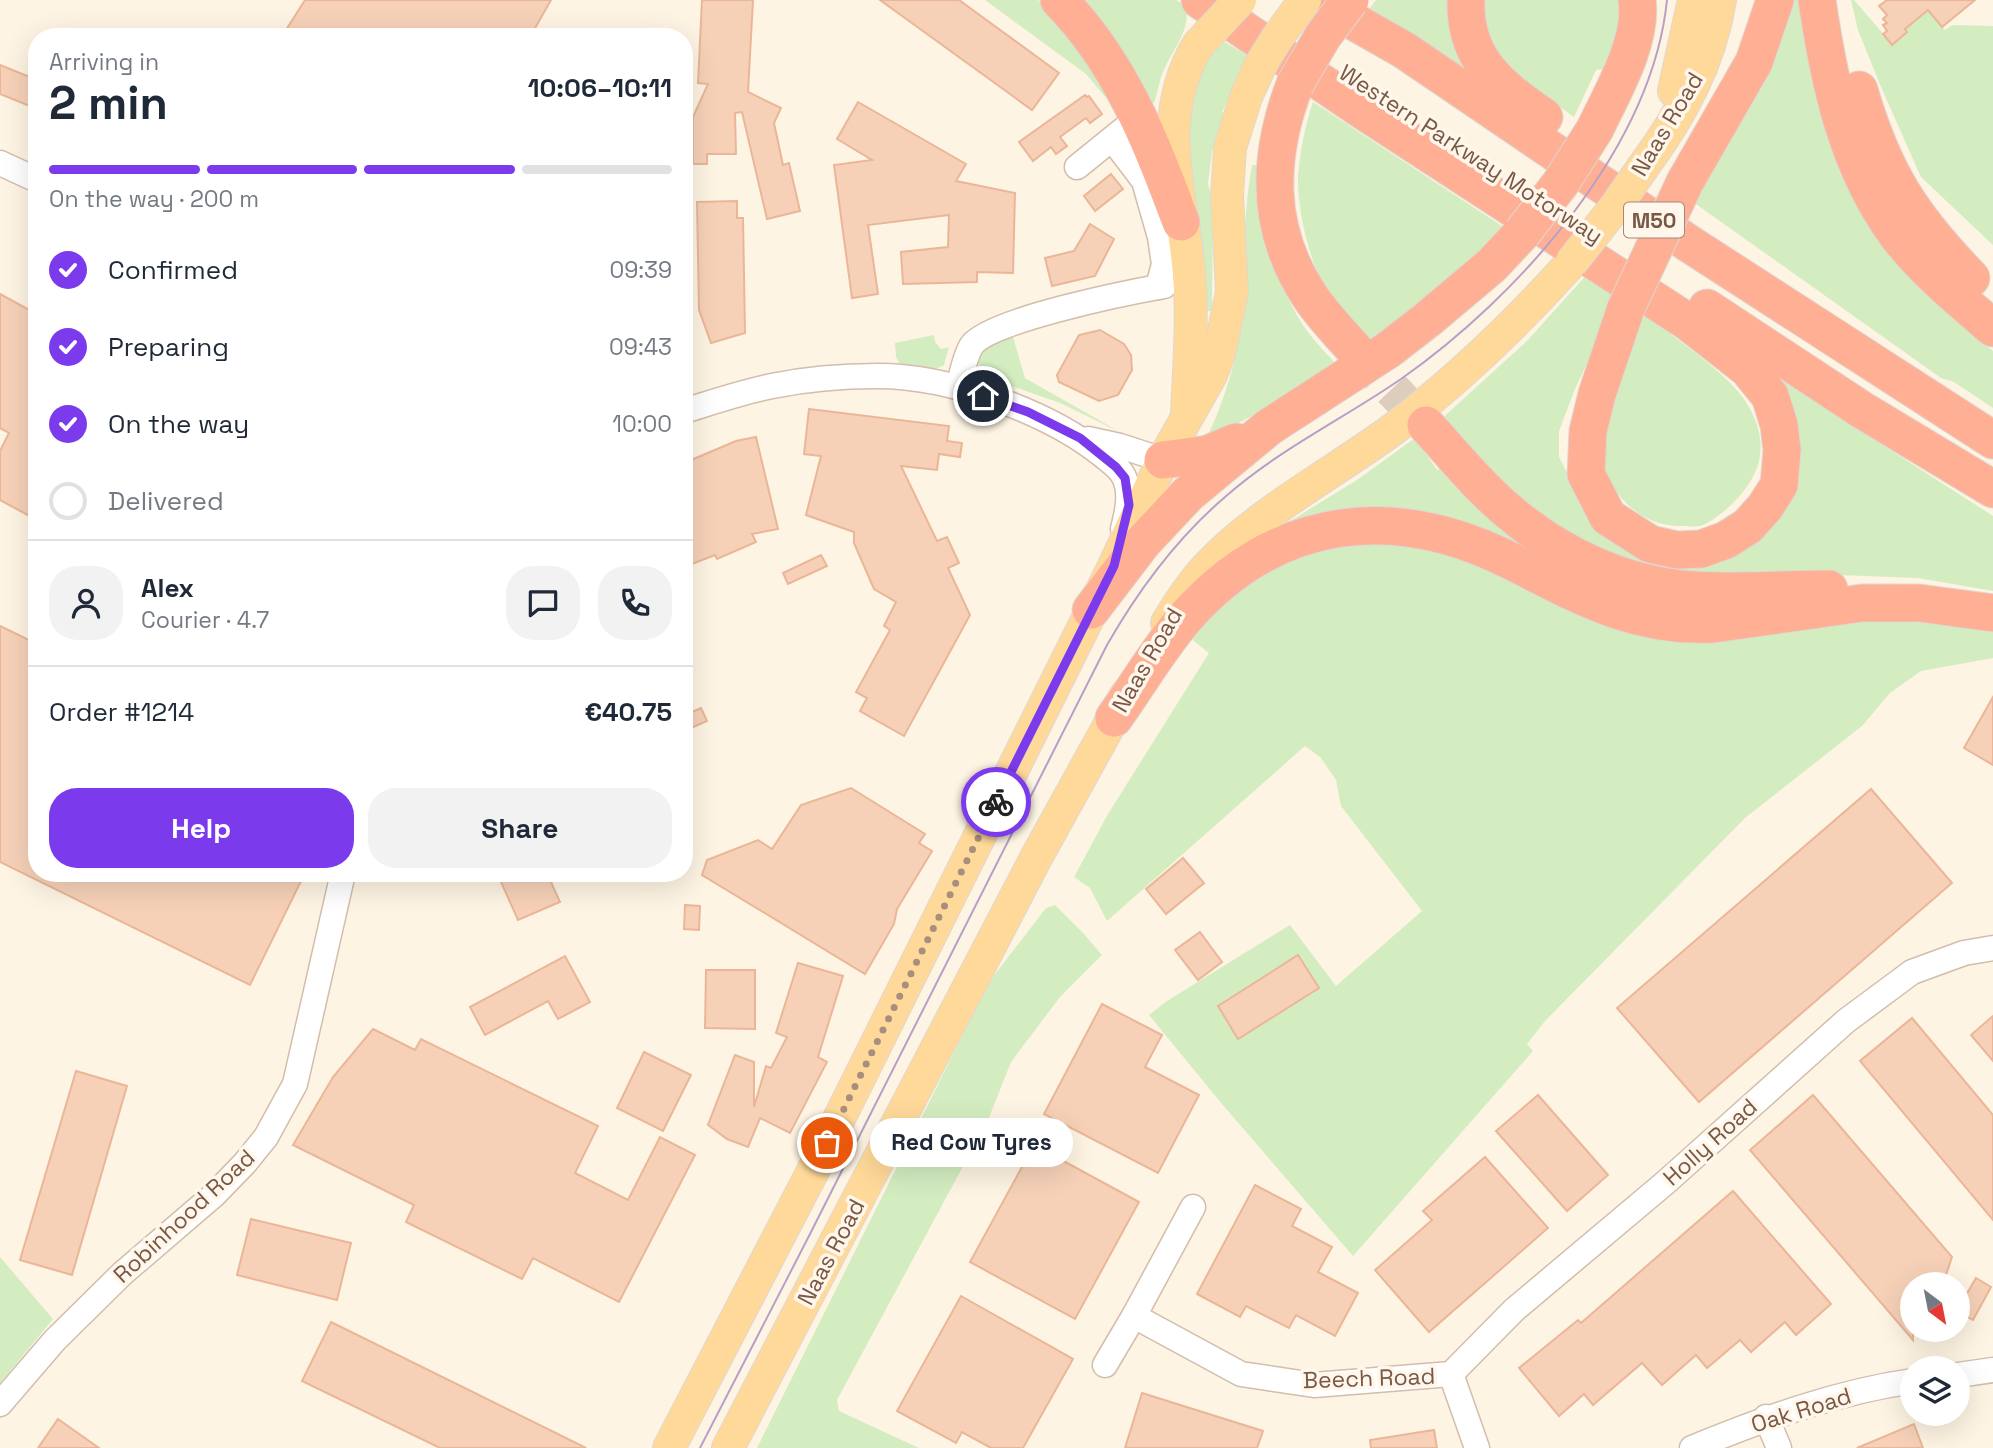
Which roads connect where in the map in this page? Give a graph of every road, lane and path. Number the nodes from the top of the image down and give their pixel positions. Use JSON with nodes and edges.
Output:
{"nodes":[{"id":1,"x":1059,"y":0,"type":"edge"},
{"id":2,"x":1200,"y":0,"type":"edge"},
{"id":3,"x":1232,"y":0,"type":"edge"},
{"id":4,"x":1240,"y":0,"type":"edge"},
{"id":5,"x":1305,"y":0,"type":"edge"},
{"id":6,"x":1316,"y":0,"type":"edge"},
{"id":7,"x":1350,"y":0,"type":"edge"},
{"id":8,"x":1466,"y":0,"type":"edge"},
{"id":9,"x":1637,"y":0,"type":"edge"},
{"id":10,"x":1694,"y":0,"type":"edge"},
{"id":11,"x":1720,"y":0,"type":"edge"},
{"id":12,"x":1734,"y":0,"type":"edge"},
{"id":13,"x":1761,"y":0,"type":"edge"},
{"id":14,"x":1775,"y":0,"type":"edge"},
{"id":15,"x":1817,"y":0,"type":"edge"},
{"id":16,"x":1840,"y":0,"type":"edge"},
{"id":17,"x":1736,"y":95,"type":"junction"},
{"id":18,"x":1675,"y":121,"type":"junction"},
{"id":19,"x":0,"y":163,"type":"edge"},
{"id":20,"x":1077,"y":167,"type":"dead end"},
{"id":21,"x":1643,"y":167,"type":"junction"},
{"id":22,"x":28,"y":176,"type":"edge"},
{"id":23,"x":1181,"y":222,"type":"junction"},
{"id":24,"x":1993,"y":299,"type":"edge"},
{"id":25,"x":1993,"y":328,"type":"edge"},
{"id":26,"x":1354,"y":349,"type":"tunnel mouth"},
{"id":27,"x":958,"y":387,"type":"junction"},
{"id":28,"x":693,"y":408,"type":"edge"},
{"id":29,"x":1426,"y":425,"type":"tunnel mouth"},
{"id":30,"x":1269,"y":427,"type":"junction"},
{"id":31,"x":1177,"y":436,"type":"junction"},
{"id":32,"x":1080,"y":438,"type":"junction"},
{"id":33,"x":1993,"y":439,"type":"edge"},
{"id":34,"x":1120,"y":446,"type":"junction"},
{"id":35,"x":1993,"y":489,"type":"edge"},
{"id":36,"x":1114,"y":566,"type":"junction"},
{"id":37,"x":1993,"y":603,"type":"edge"},
{"id":38,"x":1091,"y":610,"type":"junction"},
{"id":39,"x":1993,"y":613,"type":"edge"},
{"id":40,"x":1114,"y":718,"type":"junction"},
{"id":41,"x":341,"y":882,"type":"edge"},
{"id":42,"x":1993,"y":948,"type":"edge"},
{"id":43,"x":1193,"y":1207,"type":"dead end"},
{"id":44,"x":1134,"y":1316,"type":"junction"},
{"id":45,"x":1105,"y":1365,"type":"dead end"},
{"id":46,"x":1993,"y":1370,"type":"edge"},
{"id":47,"x":1970,"y":1373,"type":"edge"},
{"id":48,"x":1451,"y":1374,"type":"junction"},
{"id":49,"x":1900,"y":1384,"type":"edge"},
{"id":50,"x":0,"y":1404,"type":"edge"},
{"id":51,"x":1766,"y":1417,"type":"junction"},
{"id":52,"x":669,"y":1448,"type":"edge"},
{"id":53,"x":729,"y":1448,"type":"edge"},
{"id":54,"x":1477,"y":1448,"type":"edge"},
{"id":55,"x":1692,"y":1448,"type":"edge"},
{"id":56,"x":1779,"y":1448,"type":"edge"}],
"edges":[{"from":1,"to":23,"type":"highway"},
{"from":2,"to":17,"type":"highway","bridge":true},
{"from":3,"to":35,"type":"highway","name":"Western Parkway Motorway","number":"M50"},
{"from":4,"to":23,"type":"main road","bridge":true},
{"from":5,"to":31,"type":"main road","bridge":true},
{"from":6,"to":33,"type":"highway","name":"Western Parkway Motorway","number":"M50"},
{"from":7,"to":26,"type":"highway","bridge":true},
{"from":8,"to":33,"type":"highway"},
{"from":9,"to":30,"type":"highway","bridge":true},
{"from":10,"to":21,"type":"main road"},
{"from":11,"to":18,"type":"main road","name":"Naas Road"},
{"from":12,"to":18,"type":"main road"},
{"from":13,"to":17,"type":"highway"},
{"from":14,"to":17,"type":"highway"},
{"from":15,"to":25,"type":"highway"},
{"from":16,"to":24,"type":"highway"},
{"from":18,"to":21,"type":"main road","name":"Naas Road"},
{"from":19,"to":22,"type":"street"},
{"from":20,"to":27,"type":"street"},
{"from":21,"to":40,"type":"main road","name":"Naas Road","bridge":true},
{"from":23,"to":31,"type":"main road"},
{"from":27,"to":28,"type":"street"},
{"from":27,"to":32,"type":"street"},
{"from":29,"to":37,"type":"highway"},
{"from":30,"to":31,"type":"highway"},
{"from":30,"to":38,"type":"highway"},
{"from":31,"to":34,"type":"street"},
{"from":31,"to":34,"type":"street"},
{"from":31,"to":36,"type":"main road"},
{"from":32,"to":34,"type":"street"},
{"from":32,"to":36,"type":"street"},
{"from":36,"to":38,"type":"main road"},
{"from":38,"to":52,"type":"main road"},
{"from":39,"to":40,"type":"highway"},
{"from":40,"to":53,"type":"main road","name":"Naas Road"},
{"from":41,"to":50,"type":"street","name":"Robinhood Road"},
{"from":42,"to":48,"type":"street","name":"Holly Road"},
{"from":43,"to":44,"type":"street"},
{"from":44,"to":45,"type":"street"},
{"from":44,"to":48,"type":"street","name":"Beech Road"},
{"from":46,"to":47,"type":"street"},
{"from":48,"to":54,"type":"street"},
{"from":49,"to":51,"type":"street","name":"Oak Road"},
{"from":51,"to":55,"type":"street","name":"Oak Road"},
{"from":51,"to":56,"type":"street"}]}
